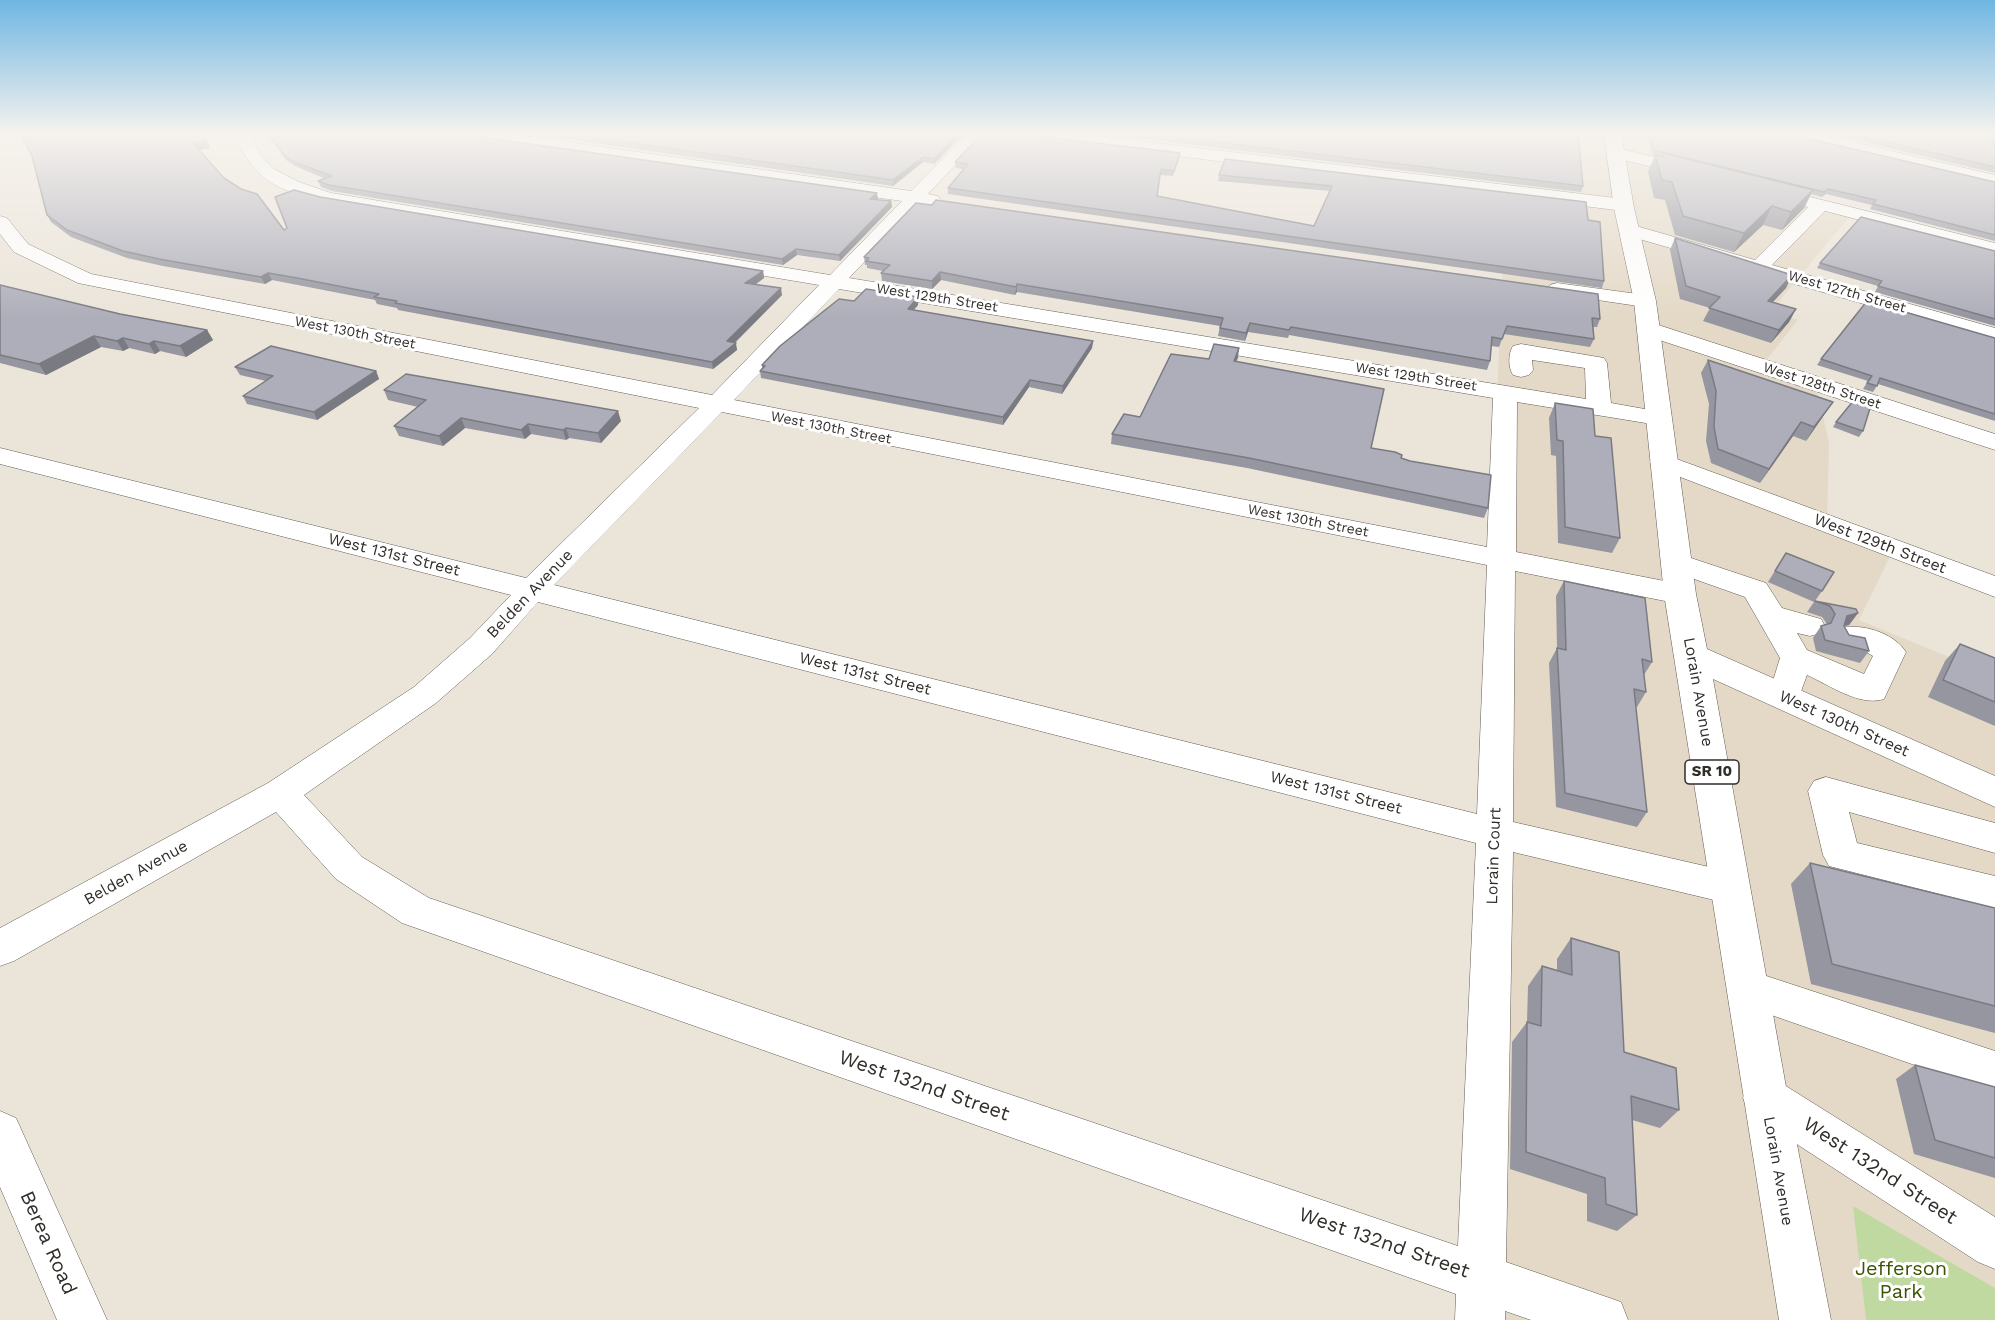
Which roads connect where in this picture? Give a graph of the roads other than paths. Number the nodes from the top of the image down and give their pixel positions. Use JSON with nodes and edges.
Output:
{"nodes":[{"id":1,"x":317,"y":195,"type":"edge"},
{"id":2,"x":892,"y":195,"type":"edge"},
{"id":3,"x":918,"y":195,"type":"edge"},
{"id":4,"x":1475,"y":195,"type":"edge"},
{"id":5,"x":1626,"y":195,"type":"edge"},
{"id":6,"x":1780,"y":195,"type":"edge"},
{"id":7,"x":915,"y":198,"type":"junction"},
{"id":8,"x":949,"y":203,"type":"edge"},
{"id":9,"x":1821,"y":205,"type":"junction"},
{"id":10,"x":1630,"y":216,"type":"junction"},
{"id":11,"x":0,"y":222,"type":"edge"},
{"id":12,"x":1608,"y":222,"type":"dead end"},
{"id":13,"x":1753,"y":245,"type":"edge"},
{"id":14,"x":1995,"y":249,"type":"edge"},
{"id":15,"x":1775,"y":251,"type":"junction"},
{"id":16,"x":1759,"y":267,"type":"junction"},
{"id":17,"x":835,"y":281,"type":"junction"},
{"id":18,"x":1540,"y":286,"type":"edge"},
{"id":19,"x":1645,"y":301,"type":"junction"},
{"id":20,"x":1649,"y":329,"type":"junction"},
{"id":21,"x":1995,"y":335,"type":"edge"},
{"id":22,"x":1513,"y":381,"type":"junction"},
{"id":23,"x":716,"y":405,"type":"junction"},
{"id":24,"x":1599,"y":408,"type":"junction"},
{"id":25,"x":1658,"y":418,"type":"junction"},
{"id":26,"x":1995,"y":442,"type":"edge"},
{"id":27,"x":0,"y":456,"type":"edge"},
{"id":28,"x":1663,"y":462,"type":"junction"},
{"id":29,"x":1501,"y":559,"type":"junction"},
{"id":30,"x":1676,"y":562,"type":"junction"},
{"id":31,"x":1995,"y":587,"type":"edge"},
{"id":32,"x":532,"y":590,"type":"junction"},
{"id":33,"x":1680,"y":594,"type":"junction"},
{"id":34,"x":1771,"y":616,"type":"junction"},
{"id":35,"x":1810,"y":626,"type":"dead end"},
{"id":36,"x":1852,"y":636,"type":"edge"},
{"id":37,"x":1693,"y":656,"type":"junction"},
{"id":38,"x":1796,"y":658,"type":"junction"},
{"id":39,"x":1784,"y":697,"type":"junction"},
{"id":40,"x":1995,"y":792,"type":"edge"},
{"id":41,"x":280,"y":793,"type":"junction"},
{"id":42,"x":1495,"y":832,"type":"junction"},
{"id":43,"x":1995,"y":837,"type":"edge"},
{"id":44,"x":1731,"y":888,"type":"junction"},
{"id":45,"x":1995,"y":892,"type":"edge"},
{"id":46,"x":0,"y":948,"type":"edge"},
{"id":47,"x":1748,"y":989,"type":"junction"},
{"id":48,"x":1995,"y":1072,"type":"edge"},
{"id":49,"x":1765,"y":1098,"type":"junction"},
{"id":50,"x":0,"y":1134,"type":"edge"},
{"id":51,"x":1995,"y":1245,"type":"edge"},
{"id":52,"x":1482,"y":1277,"type":"junction"},
{"id":53,"x":82,"y":1320,"type":"edge"},
{"id":54,"x":1480,"y":1320,"type":"edge"},
{"id":55,"x":1603,"y":1320,"type":"edge"},
{"id":56,"x":1805,"y":1320,"type":"edge"}],
"edges":[{"from":1,"to":17,"type":"street","name":"West 129th Street"},
{"from":2,"to":7,"type":"street"},
{"from":3,"to":7,"type":"street","name":"Belden Avenue"},
{"from":4,"to":10,"type":"street","name":"West 127th Street"},
{"from":5,"to":10,"type":"main road","name":"Lorain Avenue","number":"SR 10"},
{"from":6,"to":9,"type":"street"},
{"from":7,"to":8,"type":"street"},
{"from":7,"to":17,"type":"street","name":"Belden Avenue"},
{"from":9,"to":14,"type":"street"},
{"from":9,"to":15,"type":"street"},
{"from":10,"to":12,"type":"street"},
{"from":10,"to":16,"type":"street","name":"West 127th Street"},
{"from":10,"to":19,"type":"main road","name":"Lorain Avenue","number":"SR 10"},
{"from":11,"to":23,"type":"street","name":"West 130th Street"},
{"from":13,"to":15,"type":"street"},
{"from":15,"to":16,"type":"street"},
{"from":16,"to":21,"type":"street","name":"West 127th Street"},
{"from":17,"to":22,"type":"street","name":"West 129th Street"},
{"from":17,"to":23,"type":"street","name":"Belden Avenue"},
{"from":18,"to":19,"type":"street"},
{"from":19,"to":20,"type":"main road","name":"Lorain Avenue","number":"SR 10"},
{"from":20,"to":25,"type":"main road","name":"Lorain Avenue","number":"SR 10"},
{"from":20,"to":26,"type":"street","name":"West 128th Street"},
{"from":22,"to":24,"type":"street","name":"West 129th Street"},
{"from":22,"to":24,"type":"street"},
{"from":22,"to":29,"type":"street","name":"Lorain Court"},
{"from":23,"to":29,"type":"street","name":"West 130th Street"},
{"from":23,"to":32,"type":"street","name":"Belden Avenue"},
{"from":24,"to":25,"type":"street","name":"West 129th Street"},
{"from":25,"to":28,"type":"main road","name":"Lorain Avenue","number":"SR 10"},
{"from":27,"to":32,"type":"street","name":"West 131st Street"},
{"from":28,"to":30,"type":"main road","name":"Lorain Avenue","number":"SR 10"},
{"from":28,"to":31,"type":"street","name":"West 129th Street"},
{"from":29,"to":33,"type":"street","name":"West 130th Street"},
{"from":29,"to":42,"type":"street","name":"Lorain Court"},
{"from":30,"to":33,"type":"main road","name":"Lorain Avenue","number":"SR 10"},
{"from":30,"to":34,"type":"street"},
{"from":32,"to":41,"type":"street","name":"Belden Avenue"},
{"from":32,"to":42,"type":"street","name":"West 131st Street"},
{"from":33,"to":37,"type":"main road","name":"Lorain Avenue","number":"SR 10"},
{"from":34,"to":35,"type":"street"},
{"from":34,"to":38,"type":"street"},
{"from":36,"to":38,"type":"street"},
{"from":37,"to":39,"type":"main road","name":"West 130th Street"},
{"from":37,"to":44,"type":"main road","name":"Lorain Avenue","number":"SR 10"},
{"from":38,"to":39,"type":"street"},
{"from":39,"to":40,"type":"main road","name":"West 130th Street"},
{"from":41,"to":46,"type":"street","name":"Belden Avenue"},
{"from":41,"to":52,"type":"street","name":"West 132nd Street"},
{"from":42,"to":44,"type":"street","name":"West 131st Street"},
{"from":42,"to":52,"type":"street","name":"Lorain Court"},
{"from":43,"to":45,"type":"street"},
{"from":44,"to":47,"type":"main road","name":"Lorain Avenue","number":"SR 10"},
{"from":47,"to":48,"type":"street"},
{"from":47,"to":49,"type":"main road","name":"Lorain Avenue","number":"SR 10"},
{"from":49,"to":51,"type":"street","name":"West 132nd Street"},
{"from":49,"to":56,"type":"main road","name":"Lorain Avenue","number":"SR 10"},
{"from":50,"to":53,"type":"street","name":"Berea Road"},
{"from":52,"to":54,"type":"street","name":"Lorain Court"},
{"from":52,"to":55,"type":"street","name":"West 132nd Street"}]}
